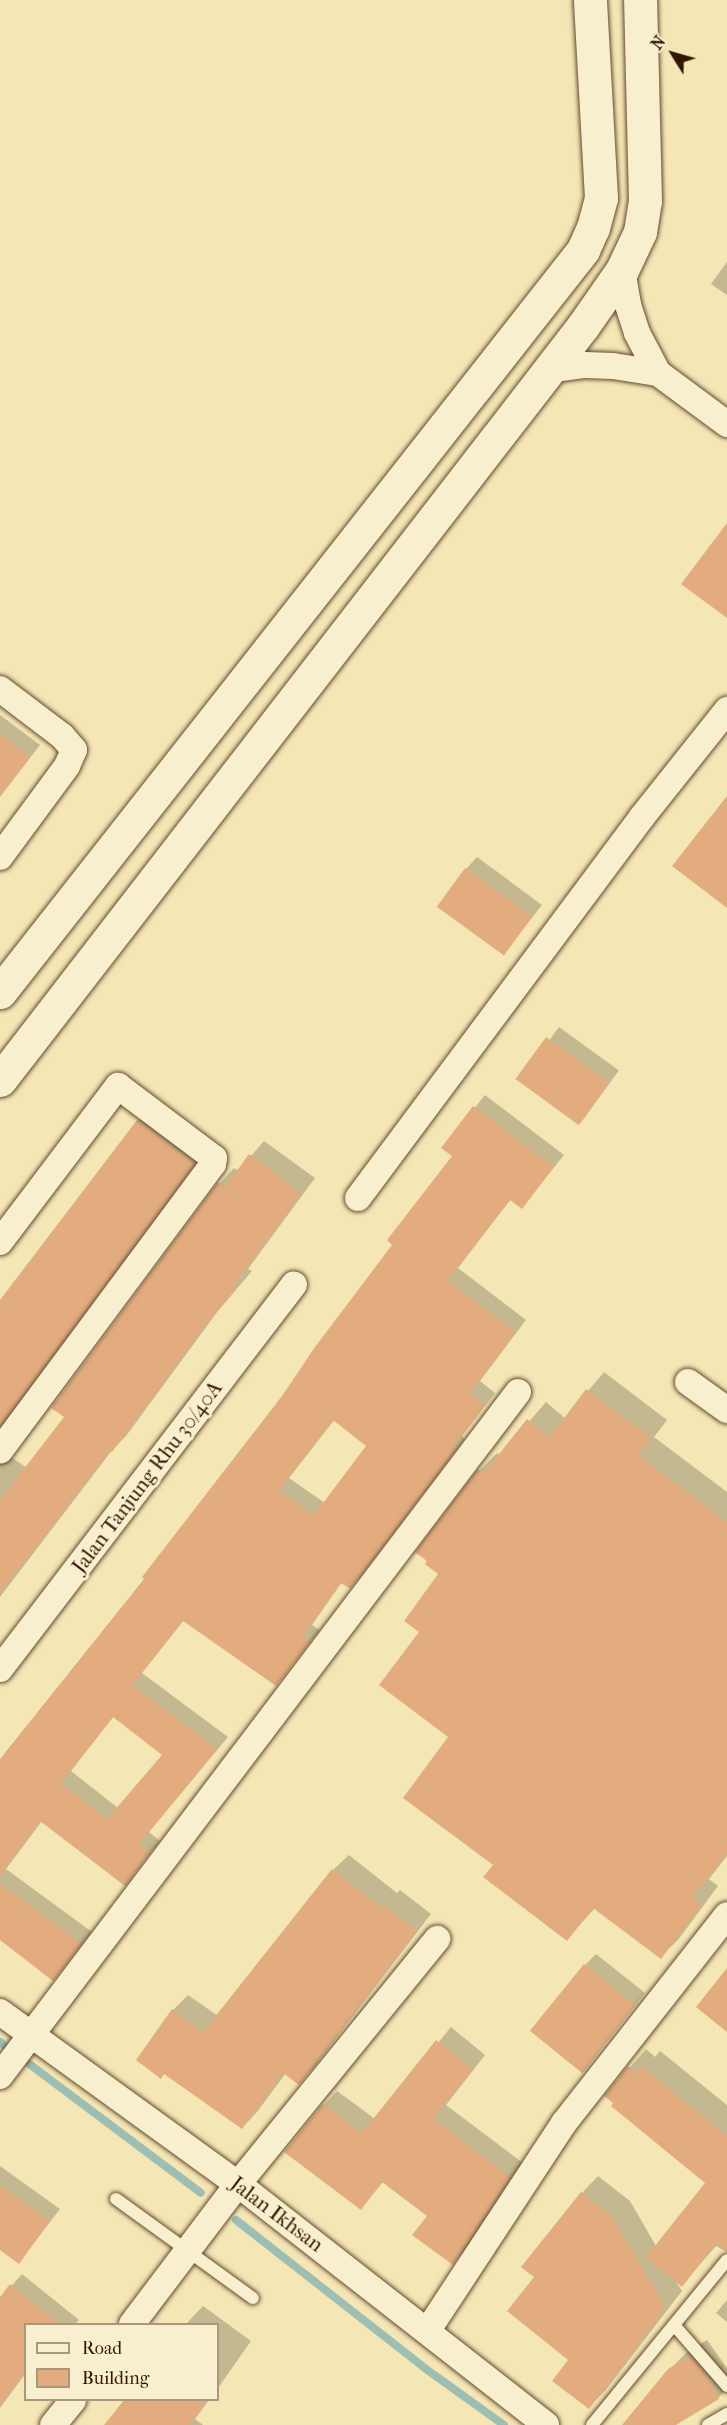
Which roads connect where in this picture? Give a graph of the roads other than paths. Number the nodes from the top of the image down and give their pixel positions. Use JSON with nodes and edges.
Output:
{"nodes":[{"id":1,"x":590,"y":0,"type":"edge"},
{"id":2,"x":640,"y":0,"type":"edge"},
{"id":3,"x":622,"y":270,"type":"junction"},
{"id":4,"x":548,"y":370,"type":"junction"},
{"id":5,"x":658,"y":373,"type":"junction"},
{"id":6,"x":727,"y":424,"type":"edge"},
{"id":7,"x":0,"y":689,"type":"edge"},
{"id":8,"x":727,"y":710,"type":"edge"},
{"id":9,"x":0,"y":857,"type":"edge"},
{"id":10,"x":0,"y":992,"type":"edge"},
{"id":11,"x":0,"y":1080,"type":"edge"},
{"id":12,"x":358,"y":1198,"type":"dead end"},
{"id":13,"x":0,"y":1242,"type":"edge"},
{"id":14,"x":294,"y":1285,"type":"dead end"},
{"id":15,"x":688,"y":1382,"type":"dead end"},
{"id":16,"x":518,"y":1392,"type":"dead end"},
{"id":17,"x":727,"y":1410,"type":"edge"},
{"id":18,"x":0,"y":1451,"type":"edge"},
{"id":19,"x":0,"y":1670,"type":"edge"},
{"id":20,"x":727,"y":1915,"type":"edge"},
{"id":21,"x":437,"y":1939,"type":"dead end"},
{"id":22,"x":0,"y":2012,"type":"edge"},
{"id":23,"x":27,"y":2041,"type":"junction"},
{"id":24,"x":3,"y":2073,"type":"edge"},
{"id":25,"x":238,"y":2184,"type":"junction"},
{"id":26,"x":116,"y":2199,"type":"dead end"},
{"id":27,"x":188,"y":2252,"type":"junction"},
{"id":28,"x":727,"y":2260,"type":"edge"},
{"id":29,"x":253,"y":2298,"type":"dead end"},
{"id":30,"x":134,"y":2323,"type":"edge"},
{"id":31,"x":674,"y":2325,"type":"junction"},
{"id":32,"x":428,"y":2330,"type":"junction"},
{"id":33,"x":727,"y":2386,"type":"edge"},
{"id":34,"x":72,"y":2401,"type":"edge"},
{"id":35,"x":727,"y":2414,"type":"edge"},
{"id":36,"x":53,"y":2425,"type":"edge"},
{"id":37,"x":546,"y":2425,"type":"edge"},
{"id":38,"x":592,"y":2425,"type":"edge"},
{"id":39,"x":708,"y":2425,"type":"edge"}],
"edges":[{"from":1,"to":10,"type":"main road"},
{"from":2,"to":3,"type":"main road"},
{"from":3,"to":4,"type":"main road"},
{"from":3,"to":5,"type":"street"},
{"from":4,"to":5,"type":"street"},
{"from":4,"to":11,"type":"main road"},
{"from":5,"to":6,"type":"street"},
{"from":7,"to":9,"type":"street"},
{"from":8,"to":12,"type":"street"},
{"from":13,"to":18,"type":"street"},
{"from":14,"to":19,"type":"street","name":"Jalan Tanjung Rhu 30/40A"},
{"from":15,"to":17,"type":"street"},
{"from":16,"to":23,"type":"street"},
{"from":20,"to":32,"type":"street"},
{"from":21,"to":25,"type":"street"},
{"from":22,"to":23,"type":"street","name":"Jalan Ikhsan"},
{"from":23,"to":24,"type":"street"},
{"from":23,"to":25,"type":"street","name":"Jalan Ikhsan"},
{"from":25,"to":27,"type":"street"},
{"from":25,"to":32,"type":"street","name":"Jalan Ikhsan"},
{"from":26,"to":27,"type":"lane"},
{"from":27,"to":29,"type":"lane"},
{"from":27,"to":30,"type":"street"},
{"from":28,"to":31,"type":"lane"},
{"from":31,"to":33,"type":"lane"},
{"from":31,"to":38,"type":"lane"},
{"from":32,"to":37,"type":"street","name":"Jalan Ikhsan"},
{"from":34,"to":36,"type":"street"},
{"from":35,"to":39,"type":"lane"}]}
